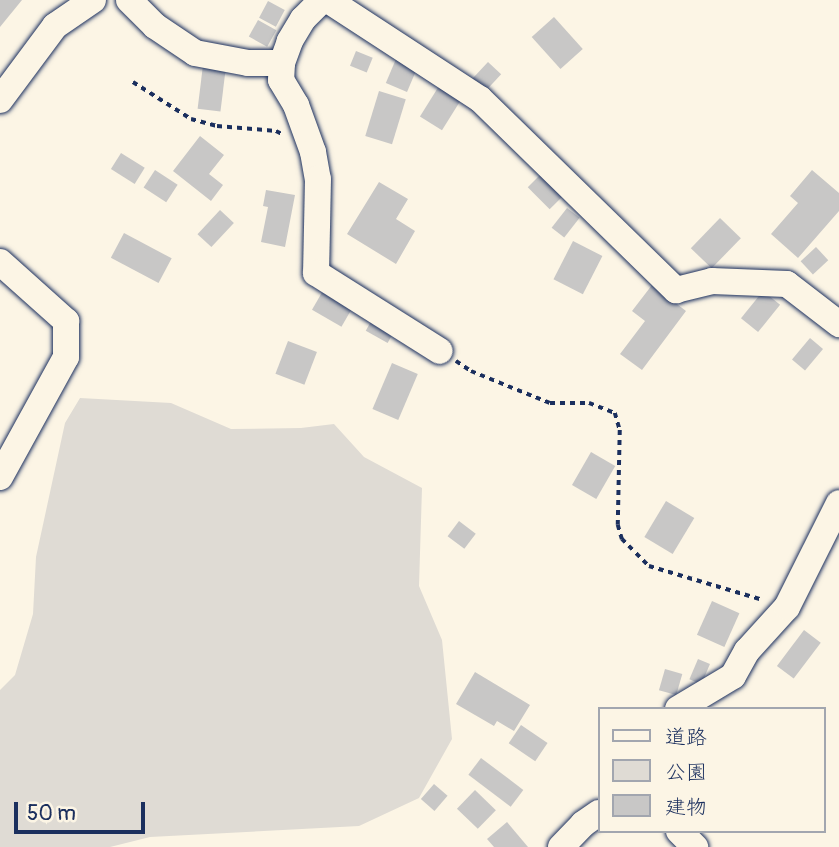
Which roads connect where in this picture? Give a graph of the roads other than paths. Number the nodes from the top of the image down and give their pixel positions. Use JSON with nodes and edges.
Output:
{"nodes":[{"id":1,"x":93,"y":0,"type":"edge"},
{"id":2,"x":129,"y":0,"type":"edge"},
{"id":3,"x":322,"y":0,"type":"edge"},
{"id":4,"x":328,"y":0,"type":"edge"},
{"id":5,"x":282,"y":63,"type":"junction"},
{"id":6,"x":0,"y":100,"type":"edge"},
{"id":7,"x":0,"y":262,"type":"edge"},
{"id":8,"x":839,"y":324,"type":"edge"},
{"id":9,"x":440,"y":351,"type":"road end"},
{"id":10,"x":0,"y":477,"type":"edge"},
{"id":11,"x":839,"y":503,"type":"edge"},
{"id":12,"x":681,"y":707,"type":"edge"},
{"id":13,"x":598,"y":814,"type":"edge"},
{"id":14,"x":681,"y":833,"type":"edge"},
{"id":15,"x":561,"y":847,"type":"edge"},
{"id":16,"x":695,"y":847,"type":"edge"}],
"edges":[{"from":1,"to":6,"type":"street"},
{"from":2,"to":5,"type":"street"},
{"from":3,"to":5,"type":"street"},
{"from":4,"to":8,"type":"street"},
{"from":5,"to":9,"type":"street"},
{"from":7,"to":10,"type":"street"},
{"from":11,"to":12,"type":"street"},
{"from":13,"to":15,"type":"street"},
{"from":14,"to":16,"type":"street"}]}
